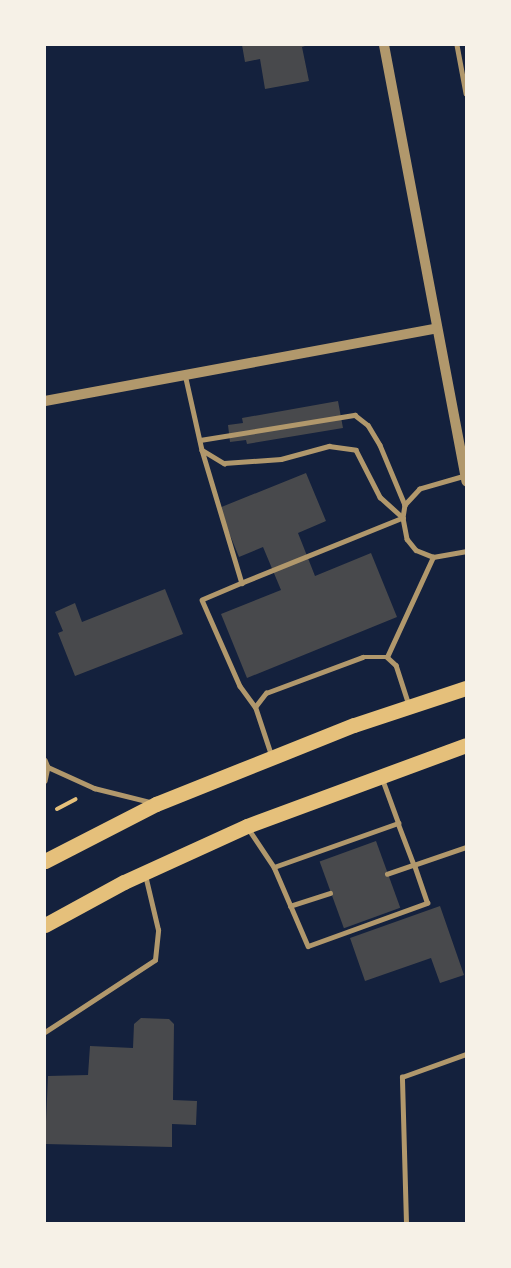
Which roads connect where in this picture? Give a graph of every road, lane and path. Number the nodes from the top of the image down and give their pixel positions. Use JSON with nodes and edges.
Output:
{"nodes":[{"id":1,"x":384,"y":45,"type":"edge"},
{"id":2,"x":458,"y":45,"type":"edge"},
{"id":3,"x":466,"y":93,"type":"edge"},
{"id":4,"x":435,"y":329,"type":"junction"},
{"id":5,"x":185,"y":374,"type":"junction"},
{"id":6,"x":45,"y":401,"type":"edge"},
{"id":7,"x":200,"y":440,"type":"junction"},
{"id":8,"x":202,"y":450,"type":"junction"},
{"id":9,"x":465,"y":478,"type":"edge"},
{"id":10,"x":405,"y":505,"type":"junction"},
{"id":11,"x":404,"y":519,"type":"junction"},
{"id":12,"x":466,"y":551,"type":"edge"},
{"id":13,"x":433,"y":557,"type":"junction"},
{"id":14,"x":242,"y":583,"type":"junction"},
{"id":15,"x":387,"y":657,"type":"junction"},
{"id":16,"x":466,"y":688,"type":"edge"},
{"id":17,"x":255,"y":707,"type":"junction"},
{"id":18,"x":410,"y":707,"type":"junction"},
{"id":19,"x":466,"y":745,"type":"edge"},
{"id":20,"x":272,"y":758,"type":"junction"},
{"id":21,"x":45,"y":760,"type":"edge"},
{"id":22,"x":48,"y":767,"type":"junction"},
{"id":23,"x":380,"y":775,"type":"junction"},
{"id":24,"x":45,"y":781,"type":"edge"},
{"id":25,"x":79,"y":798,"type":"dead end"},
{"id":26,"x":156,"y":804,"type":"junction"},
{"id":27,"x":57,"y":809,"type":"dead end"},
{"id":28,"x":398,"y":823,"type":"junction"},
{"id":29,"x":247,"y":826,"type":"junction"},
{"id":30,"x":466,"y":847,"type":"edge"},
{"id":31,"x":45,"y":861,"type":"edge"},
{"id":32,"x":414,"y":866,"type":"junction"},
{"id":33,"x":274,"y":867,"type":"junction"},
{"id":34,"x":144,"y":873,"type":"junction"},
{"id":35,"x":388,"y":874,"type":"dead end"},
{"id":36,"x":330,"y":893,"type":"dead end"},
{"id":37,"x":290,"y":906,"type":"junction"},
{"id":38,"x":45,"y":925,"type":"edge"},
{"id":39,"x":45,"y":1032,"type":"edge"},
{"id":40,"x":466,"y":1054,"type":"edge"},
{"id":41,"x":406,"y":1223,"type":"edge"}],
"edges":[{"from":1,"to":4,"type":"street"},
{"from":2,"to":3,"type":"lane"},
{"from":4,"to":5,"type":"street"},
{"from":4,"to":9,"type":"street"},
{"from":5,"to":6,"type":"street"},
{"from":5,"to":7,"type":"lane"},
{"from":7,"to":8,"type":"lane"},
{"from":7,"to":10,"type":"lane"},
{"from":8,"to":11,"type":"lane"},
{"from":8,"to":14,"type":"lane"},
{"from":9,"to":10,"type":"lane"},
{"from":10,"to":11,"type":"lane"},
{"from":11,"to":13,"type":"lane"},
{"from":11,"to":14,"type":"lane"},
{"from":12,"to":13,"type":"lane"},
{"from":13,"to":15,"type":"lane"},
{"from":14,"to":17,"type":"lane"},
{"from":15,"to":17,"type":"lane"},
{"from":15,"to":18,"type":"lane"},
{"from":16,"to":18,"type":"main road"},
{"from":17,"to":20,"type":"lane"},
{"from":18,"to":20,"type":"main road"},
{"from":19,"to":23,"type":"main road"},
{"from":20,"to":26,"type":"main road"},
{"from":21,"to":22,"type":"lane"},
{"from":22,"to":24,"type":"lane"},
{"from":22,"to":26,"type":"lane"},
{"from":23,"to":28,"type":"lane"},
{"from":23,"to":29,"type":"main road"},
{"from":25,"to":27,"type":"path"},
{"from":26,"to":31,"type":"main road"},
{"from":28,"to":32,"type":"lane"},
{"from":28,"to":33,"type":"lane"},
{"from":29,"to":33,"type":"lane"},
{"from":29,"to":34,"type":"main road"},
{"from":30,"to":32,"type":"lane"},
{"from":32,"to":35,"type":"lane"},
{"from":32,"to":37,"type":"lane"},
{"from":33,"to":37,"type":"lane"},
{"from":34,"to":38,"type":"main road"},
{"from":34,"to":39,"type":"lane"},
{"from":36,"to":37,"type":"lane"},
{"from":40,"to":41,"type":"lane"}]}
